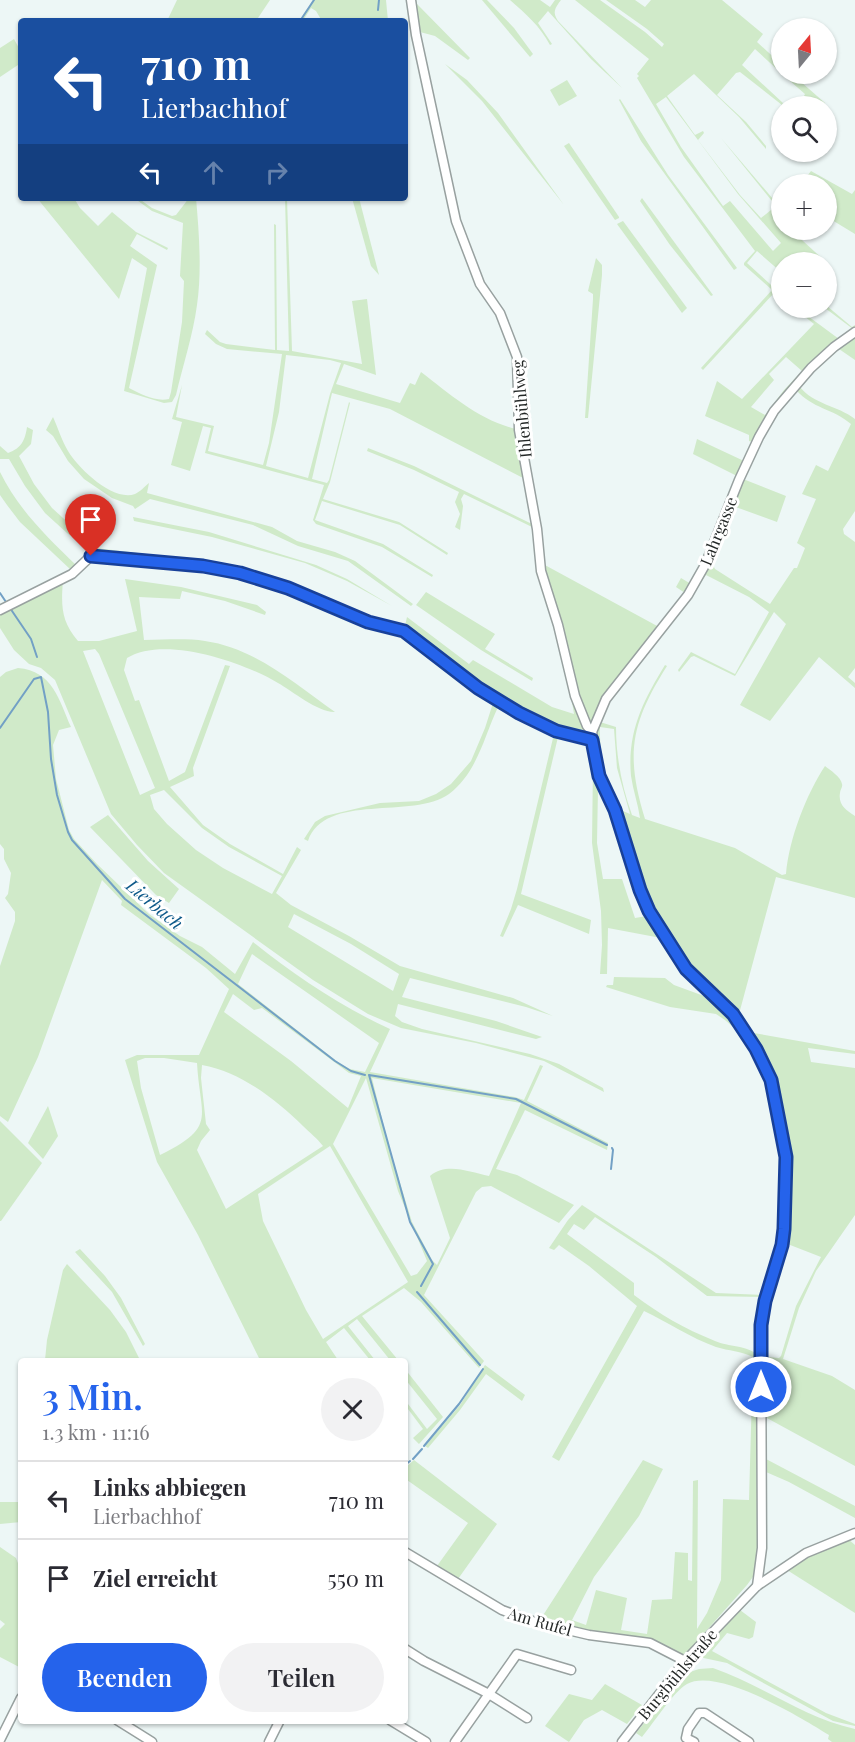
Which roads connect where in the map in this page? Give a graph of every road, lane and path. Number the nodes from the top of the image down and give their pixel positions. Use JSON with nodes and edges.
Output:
{"nodes":[{"id":1,"x":411,"y":0,"type":"edge"},
{"id":2,"x":855,"y":332,"type":"edge"},
{"id":3,"x":0,"y":610,"type":"edge"},
{"id":4,"x":585,"y":721,"type":"junction"},
{"id":5,"x":596,"y":722,"type":"junction"},
{"id":6,"x":592,"y":736,"type":"junction"},
{"id":7,"x":855,"y":1533,"type":"edge"},
{"id":8,"x":408,"y":1554,"type":"edge"},
{"id":9,"x":757,"y":1586,"type":"junction"},
{"id":10,"x":408,"y":1651,"type":"edge"},
{"id":11,"x":685,"y":1661,"type":"junction"},
{"id":12,"x":571,"y":1670,"type":"dead end"},
{"id":13,"x":489,"y":1694,"type":"junction"},
{"id":14,"x":18,"y":1704,"type":"edge"},
{"id":15,"x":527,"y":1718,"type":"dead end"},
{"id":16,"x":123,"y":1724,"type":"edge"},
{"id":17,"x":278,"y":1724,"type":"edge"},
{"id":18,"x":397,"y":1724,"type":"edge"},
{"id":19,"x":0,"y":1740,"type":"edge"},
{"id":20,"x":148,"y":1741,"type":"edge"},
{"id":21,"x":269,"y":1742,"type":"edge"},
{"id":22,"x":426,"y":1742,"type":"edge"},
{"id":23,"x":455,"y":1742,"type":"edge"},
{"id":24,"x":622,"y":1742,"type":"edge"},
{"id":25,"x":694,"y":1742,"type":"edge"},
{"id":26,"x":749,"y":1742,"type":"edge"}],
"edges":[{"from":1,"to":4,"type":"street","name":"Ihlenbühlweg"},
{"from":2,"to":5,"type":"street","name":"Lahrgasse"},
{"from":3,"to":6,"type":"street"},
{"from":4,"to":5,"type":"street"},
{"from":4,"to":6,"type":"street","name":"Ihlenbühlweg"},
{"from":5,"to":6,"type":"street","name":"Lahrgasse"},
{"from":6,"to":9,"type":"street"},
{"from":7,"to":9,"type":"street","name":"Burgbühlstraße"},
{"from":8,"to":11,"type":"street","name":"Am Rufel"},
{"from":9,"to":11,"type":"street","name":"Burgbühlstraße"},
{"from":10,"to":13,"type":"street"},
{"from":11,"to":24,"type":"street","name":"Burgbühlstraße"},
{"from":12,"to":13,"type":"street"},
{"from":13,"to":15,"type":"street"},
{"from":13,"to":23,"type":"street"},
{"from":14,"to":19,"type":"street"},
{"from":16,"to":20,"type":"street"},
{"from":17,"to":21,"type":"street"},
{"from":18,"to":22,"type":"street"},
{"from":25,"to":26,"type":"street"}]}
